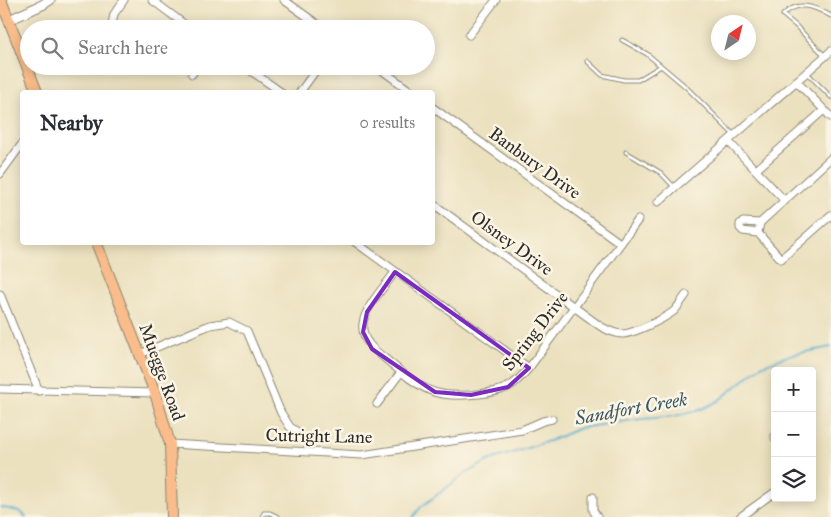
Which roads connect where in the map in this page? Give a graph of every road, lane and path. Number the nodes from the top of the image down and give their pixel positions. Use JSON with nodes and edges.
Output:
{"nodes":[{"id":1,"x":1,"y":0,"type":"edge"},
{"id":2,"x":50,"y":0,"type":"edge"},
{"id":3,"x":124,"y":0,"type":"edge"},
{"id":4,"x":152,"y":0,"type":"edge"},
{"id":5,"x":284,"y":0,"type":"edge"},
{"id":6,"x":496,"y":0,"type":"edge"},
{"id":7,"x":831,"y":16,"type":"edge"},
{"id":8,"x":113,"y":20,"type":"edge"},
{"id":9,"x":179,"y":20,"type":"edge"},
{"id":10,"x":312,"y":20,"type":"edge"},
{"id":11,"x":4,"y":22,"type":"edge"},
{"id":12,"x":469,"y":35,"type":"dead end"},
{"id":13,"x":622,"y":40,"type":"dead end"},
{"id":14,"x":828,"y":53,"type":"edge"},
{"id":15,"x":20,"y":56,"type":"edge"},
{"id":16,"x":587,"y":61,"type":"dead end"},
{"id":17,"x":662,"y":66,"type":"junction"},
{"id":18,"x":806,"y":72,"type":"junction"},
{"id":19,"x":29,"y":75,"type":"edge"},
{"id":20,"x":257,"y":75,"type":"edge"},
{"id":21,"x":312,"y":75,"type":"edge"},
{"id":22,"x":388,"y":75,"type":"edge"},
{"id":23,"x":796,"y":81,"type":"junction"},
{"id":24,"x":36,"y":90,"type":"edge"},
{"id":25,"x":278,"y":90,"type":"edge"},
{"id":26,"x":301,"y":90,"type":"edge"},
{"id":27,"x":409,"y":90,"type":"edge"},
{"id":28,"x":831,"y":97,"type":"edge"},
{"id":29,"x":435,"y":109,"type":"edge"},
{"id":30,"x":824,"y":110,"type":"junction"},
{"id":31,"x":831,"y":117,"type":"edge"},
{"id":32,"x":734,"y":135,"type":"junction"},
{"id":33,"x":728,"y":141,"type":"junction"},
{"id":34,"x":20,"y":147,"type":"edge"},
{"id":35,"x":626,"y":152,"type":"dead end"},
{"id":36,"x":831,"y":158,"type":"edge"},
{"id":37,"x":756,"y":170,"type":"junction"},
{"id":38,"x":0,"y":174,"type":"edge"},
{"id":39,"x":675,"y":187,"type":"junction"},
{"id":40,"x":785,"y":201,"type":"junction"},
{"id":41,"x":658,"y":202,"type":"dead end"},
{"id":42,"x":435,"y":205,"type":"edge"},
{"id":43,"x":831,"y":215,"type":"edge"},
{"id":44,"x":638,"y":220,"type":"dead end"},
{"id":45,"x":760,"y":223,"type":"junction"},
{"id":46,"x":758,"y":233,"type":"junction"},
{"id":47,"x":620,"y":243,"type":"junction"},
{"id":48,"x":97,"y":245,"type":"edge"},
{"id":49,"x":359,"y":245,"type":"edge"},
{"id":50,"x":395,"y":272,"type":"junction"},
{"id":51,"x":0,"y":294,"type":"edge"},
{"id":52,"x":686,"y":295,"type":"dead end"},
{"id":53,"x":574,"y":306,"type":"junction"},
{"id":54,"x":140,"y":354,"type":"junction"},
{"id":55,"x":530,"y":368,"type":"junction"},
{"id":56,"x":401,"y":372,"type":"junction"},
{"id":57,"x":0,"y":389,"type":"edge"},
{"id":58,"x":39,"y":391,"type":"junction"},
{"id":59,"x":155,"y":393,"type":"junction"},
{"id":60,"x":377,"y":404,"type":"dead end"},
{"id":61,"x":552,"y":419,"type":"dead end"},
{"id":62,"x":299,"y":433,"type":"dead end"},
{"id":63,"x":170,"y":444,"type":"junction"},
{"id":64,"x":771,"y":495,"type":"edge"},
{"id":65,"x":592,"y":496,"type":"dead end"},
{"id":66,"x":172,"y":517,"type":"edge"},
{"id":67,"x":262,"y":517,"type":"edge"},
{"id":68,"x":278,"y":517,"type":"edge"},
{"id":69,"x":597,"y":517,"type":"edge"},
{"id":70,"x":740,"y":517,"type":"edge"}],
"edges":[{"from":1,"to":11,"type":"main road"},
{"from":2,"to":11,"type":"street"},
{"from":3,"to":8,"type":"street"},
{"from":4,"to":9,"type":"street"},
{"from":5,"to":10,"type":"street"},
{"from":6,"to":12,"type":"street"},
{"from":7,"to":14,"type":"lane"},
{"from":11,"to":15,"type":"main road"},
{"from":13,"to":17,"type":"lane"},
{"from":14,"to":18,"type":"street"},
{"from":16,"to":17,"type":"lane"},
{"from":17,"to":32,"type":"lane"},
{"from":18,"to":23,"type":"street"},
{"from":18,"to":28,"type":"lane"},
{"from":19,"to":24,"type":"main road"},
{"from":20,"to":25,"type":"street"},
{"from":21,"to":26,"type":"street"},
{"from":22,"to":27,"type":"street"},
{"from":23,"to":30,"type":"street"},
{"from":23,"to":32,"type":"street"},
{"from":29,"to":47,"type":"street","name":"Banbury Drive"},
{"from":30,"to":31,"type":"street"},
{"from":30,"to":37,"type":"street"},
{"from":32,"to":33,"type":"street"},
{"from":33,"to":37,"type":"street"},
{"from":33,"to":39,"type":"street"},
{"from":34,"to":38,"type":"street"},
{"from":35,"to":39,"type":"lane"},
{"from":36,"to":40,"type":"street"},
{"from":37,"to":40,"type":"street"},
{"from":39,"to":41,"type":"street"},
{"from":40,"to":45,"type":"street"},
{"from":42,"to":53,"type":"street","name":"Olsney Drive"},
{"from":43,"to":46,"type":"street"},
{"from":44,"to":47,"type":"street","name":"Spring Drive"},
{"from":45,"to":46,"type":"street"},
{"from":45,"to":46,"type":"street"},
{"from":47,"to":53,"type":"street","name":"Spring Drive"},
{"from":48,"to":54,"type":"main road","name":"Muegge Road"},
{"from":49,"to":50,"type":"street"},
{"from":50,"to":55,"type":"street"},
{"from":50,"to":56,"type":"street","name":"Spring Drive"},
{"from":51,"to":58,"type":"street"},
{"from":52,"to":53,"type":"street","name":"Olsney Drive"},
{"from":53,"to":55,"type":"street","name":"Spring Drive"},
{"from":54,"to":59,"type":"main road","name":"Muegge Road"},
{"from":54,"to":62,"type":"street"},
{"from":55,"to":56,"type":"street","name":"Spring Drive"},
{"from":56,"to":60,"type":"street"},
{"from":57,"to":58,"type":"street"},
{"from":58,"to":59,"type":"street"},
{"from":59,"to":63,"type":"main road","name":"Muegge Road"},
{"from":61,"to":63,"type":"street","name":"Cutright Lane"},
{"from":63,"to":66,"type":"main road","name":"Muegge Road"},
{"from":64,"to":70,"type":"street"},
{"from":65,"to":69,"type":"street"},
{"from":67,"to":68,"type":"lane"}]}
